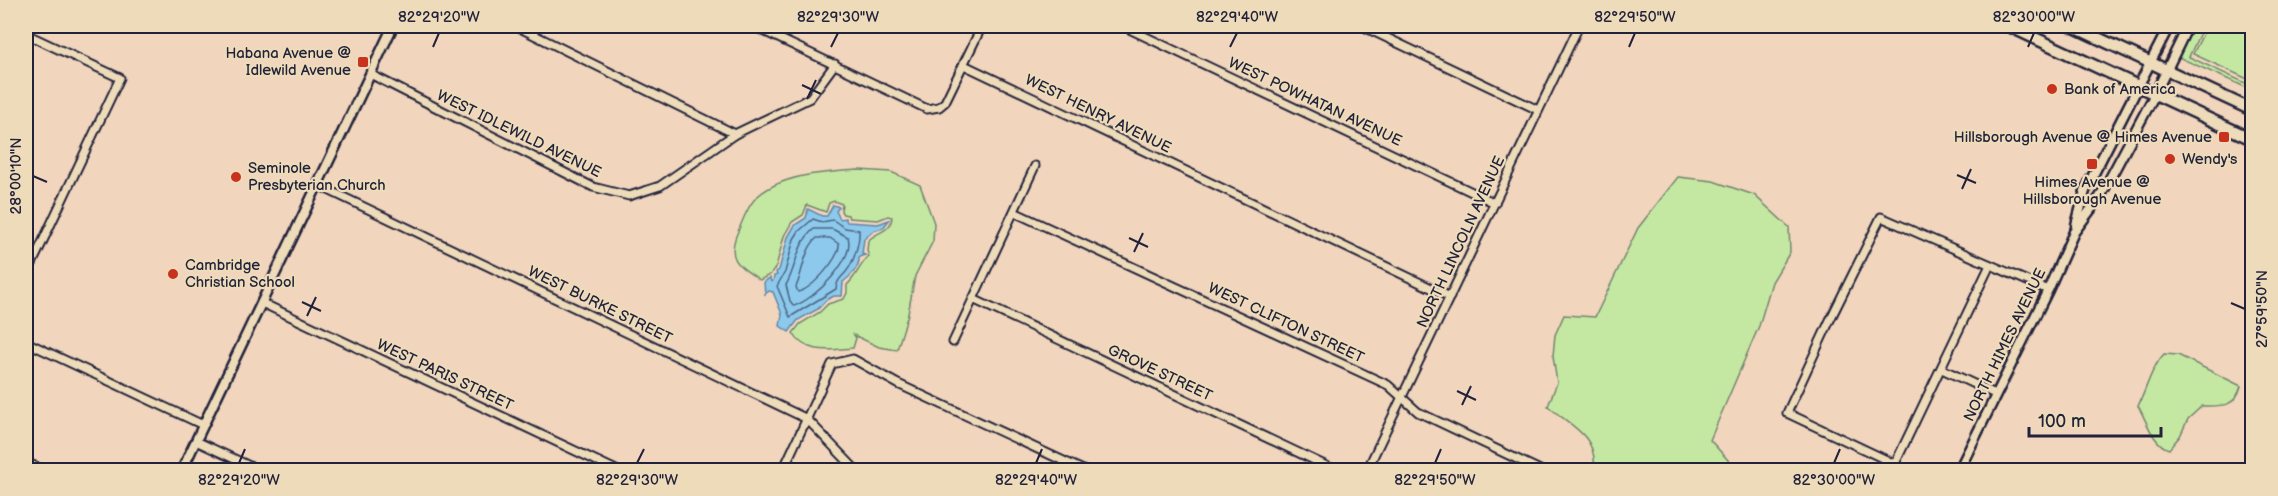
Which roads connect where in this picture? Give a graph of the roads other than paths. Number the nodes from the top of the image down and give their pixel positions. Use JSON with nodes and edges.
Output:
{"nodes":[{"id":1,"x":393,"y":26,"type":"edge"},
{"id":2,"x":516,"y":26,"type":"edge"},
{"id":3,"x":753,"y":26,"type":"edge"},
{"id":4,"x":982,"y":26,"type":"edge"},
{"id":5,"x":1123,"y":26,"type":"edge"},
{"id":6,"x":1362,"y":26,"type":"edge"},
{"id":7,"x":1579,"y":26,"type":"edge"},
{"id":8,"x":2009,"y":26,"type":"edge"},
{"id":9,"x":2072,"y":26,"type":"edge"},
{"id":10,"x":2169,"y":26,"type":"edge"},
{"id":11,"x":2188,"y":26,"type":"edge"},
{"id":12,"x":26,"y":34,"type":"edge"},
{"id":13,"x":2151,"y":62,"type":"junction"},
{"id":14,"x":835,"y":64,"type":"junction"},
{"id":15,"x":964,"y":65,"type":"junction"},
{"id":16,"x":2168,"y":70,"type":"junction"},
{"id":17,"x":370,"y":74,"type":"junction"},
{"id":18,"x":2138,"y":86,"type":"junction"},
{"id":19,"x":2155,"y":94,"type":"junction"},
{"id":20,"x":1538,"y":110,"type":"junction"},
{"id":21,"x":2253,"y":110,"type":"edge"},
{"id":22,"x":735,"y":134,"type":"junction"},
{"id":23,"x":2253,"y":139,"type":"edge"},
{"id":24,"x":1035,"y":166,"type":"dead end"},
{"id":25,"x":318,"y":185,"type":"junction"},
{"id":26,"x":1494,"y":203,"type":"junction"},
{"id":27,"x":1014,"y":212,"type":"junction"},
{"id":28,"x":2074,"y":232,"type":"junction"},
{"id":29,"x":26,"y":261,"type":"edge"},
{"id":30,"x":1990,"y":265,"type":"junction"},
{"id":31,"x":2048,"y":290,"type":"junction"},
{"id":32,"x":1450,"y":297,"type":"junction"},
{"id":33,"x":973,"y":299,"type":"junction"},
{"id":34,"x":262,"y":303,"type":"junction"},
{"id":35,"x":26,"y":342,"type":"edge"},
{"id":36,"x":953,"y":342,"type":"dead end"},
{"id":37,"x":1942,"y":369,"type":"junction"},
{"id":38,"x":1995,"y":394,"type":"junction"},
{"id":39,"x":1401,"y":397,"type":"junction"},
{"id":40,"x":807,"y":419,"type":"junction"},
{"id":41,"x":203,"y":425,"type":"junction"},
{"id":42,"x":196,"y":441,"type":"junction"},
{"id":43,"x":26,"y":462,"type":"edge"},
{"id":44,"x":1894,"y":467,"type":"edge"},
{"id":45,"x":44,"y":471,"type":"edge"},
{"id":46,"x":182,"y":471,"type":"edge"},
{"id":47,"x":258,"y":471,"type":"edge"},
{"id":48,"x":616,"y":471,"type":"edge"},
{"id":49,"x":783,"y":471,"type":"edge"},
{"id":50,"x":856,"y":471,"type":"edge"},
{"id":51,"x":1083,"y":471,"type":"edge"},
{"id":52,"x":1335,"y":471,"type":"edge"},
{"id":53,"x":1366,"y":471,"type":"edge"},
{"id":54,"x":1540,"y":471,"type":"edge"},
{"id":55,"x":1959,"y":471,"type":"edge"}],
"edges":[{"from":1,"to":17,"type":"street"},
{"from":2,"to":22,"type":"street"},
{"from":3,"to":14,"type":"street"},
{"from":4,"to":15,"type":"street"},
{"from":5,"to":26,"type":"street","name":"WEST POWHATAN AVENUE"},
{"from":6,"to":20,"type":"street"},
{"from":7,"to":20,"type":"street","name":"NORTH LINCOLN AVENUE"},
{"from":8,"to":18,"type":"main road"},
{"from":9,"to":13,"type":"main road"},
{"from":10,"to":13,"type":"street","name":"NORTH HIMES AVENUE"},
{"from":11,"to":16,"type":"street","name":"NORTH HIMES AVENUE"},
{"from":12,"to":29,"type":"street"},
{"from":13,"to":16,"type":"main road"},
{"from":13,"to":18,"type":"street","name":"NORTH HIMES AVENUE"},
{"from":14,"to":15,"type":"street"},
{"from":14,"to":22,"type":"street","name":"WEST IDLEWILD AVENUE"},
{"from":15,"to":32,"type":"street","name":"WEST HENRY AVENUE"},
{"from":16,"to":19,"type":"street","name":"NORTH HIMES AVENUE"},
{"from":16,"to":21,"type":"main road"},
{"from":17,"to":22,"type":"street","name":"WEST IDLEWILD AVENUE"},
{"from":17,"to":25,"type":"street"},
{"from":18,"to":19,"type":"main road"},
{"from":18,"to":28,"type":"street","name":"NORTH HIMES AVENUE"},
{"from":19,"to":23,"type":"main road"},
{"from":19,"to":28,"type":"street","name":"NORTH HIMES AVENUE"},
{"from":20,"to":26,"type":"street","name":"NORTH LINCOLN AVENUE"},
{"from":24,"to":27,"type":"street"},
{"from":25,"to":34,"type":"street"},
{"from":25,"to":40,"type":"street","name":"WEST BURKE STREET"},
{"from":26,"to":32,"type":"street","name":"NORTH LINCOLN AVENUE"},
{"from":27,"to":33,"type":"street"},
{"from":27,"to":39,"type":"street","name":"WEST CLIFTON STREET"},
{"from":28,"to":31,"type":"street","name":"NORTH HIMES AVENUE"},
{"from":30,"to":31,"type":"street"},
{"from":30,"to":37,"type":"street"},
{"from":30,"to":44,"type":"street"},
{"from":31,"to":38,"type":"street","name":"NORTH HIMES AVENUE"},
{"from":32,"to":39,"type":"street","name":"NORTH LINCOLN AVENUE"},
{"from":33,"to":36,"type":"street"},
{"from":33,"to":52,"type":"street","name":"GROVE STREET"},
{"from":34,"to":41,"type":"street"},
{"from":34,"to":48,"type":"street","name":"WEST PARIS STREET"},
{"from":35,"to":41,"type":"street"},
{"from":37,"to":38,"type":"street"},
{"from":37,"to":44,"type":"street"},
{"from":38,"to":55,"type":"street","name":"NORTH HIMES AVENUE"},
{"from":39,"to":53,"type":"street","name":"NORTH LINCOLN AVENUE"},
{"from":39,"to":54,"type":"street","name":"WEST CLIFTON STREET"},
{"from":40,"to":49,"type":"street"},
{"from":40,"to":50,"type":"street","name":"WEST BURKE STREET"},
{"from":40,"to":51,"type":"street"},
{"from":41,"to":42,"type":"street"},
{"from":42,"to":46,"type":"street"},
{"from":42,"to":47,"type":"street"},
{"from":43,"to":45,"type":"street"}]}
